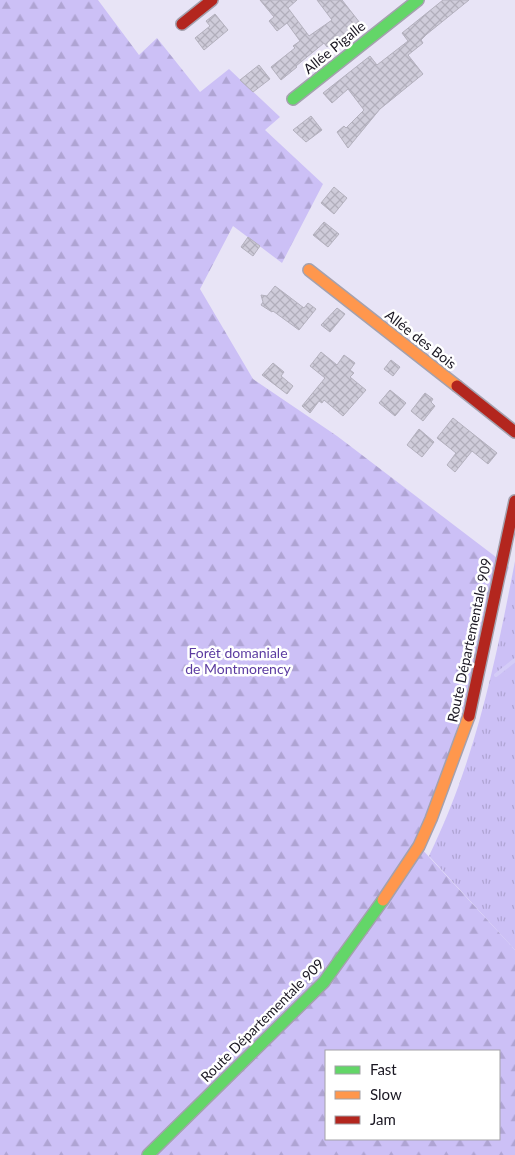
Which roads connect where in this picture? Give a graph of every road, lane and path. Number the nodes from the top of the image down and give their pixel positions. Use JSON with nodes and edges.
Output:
{"nodes":[{"id":1,"x":212,"y":0,"type":"edge"},
{"id":2,"x":418,"y":0,"type":"edge"},
{"id":3,"x":182,"y":24,"type":"dead end"},
{"id":4,"x":293,"y":99,"type":"dead end"},
{"id":5,"x":309,"y":270,"type":"dead end"},
{"id":6,"x":515,"y":432,"type":"edge"},
{"id":7,"x":515,"y":501,"type":"edge"},
{"id":8,"x":148,"y":1155,"type":"edge"}],
"edges":[{"from":1,"to":3,"type":"main road"},
{"from":2,"to":4,"type":"main road","name":"Allée Pigalle"},
{"from":5,"to":6,"type":"main road","name":"Allée des Bois"},
{"from":7,"to":8,"type":"main road","name":"Route Départementale 909"}]}
